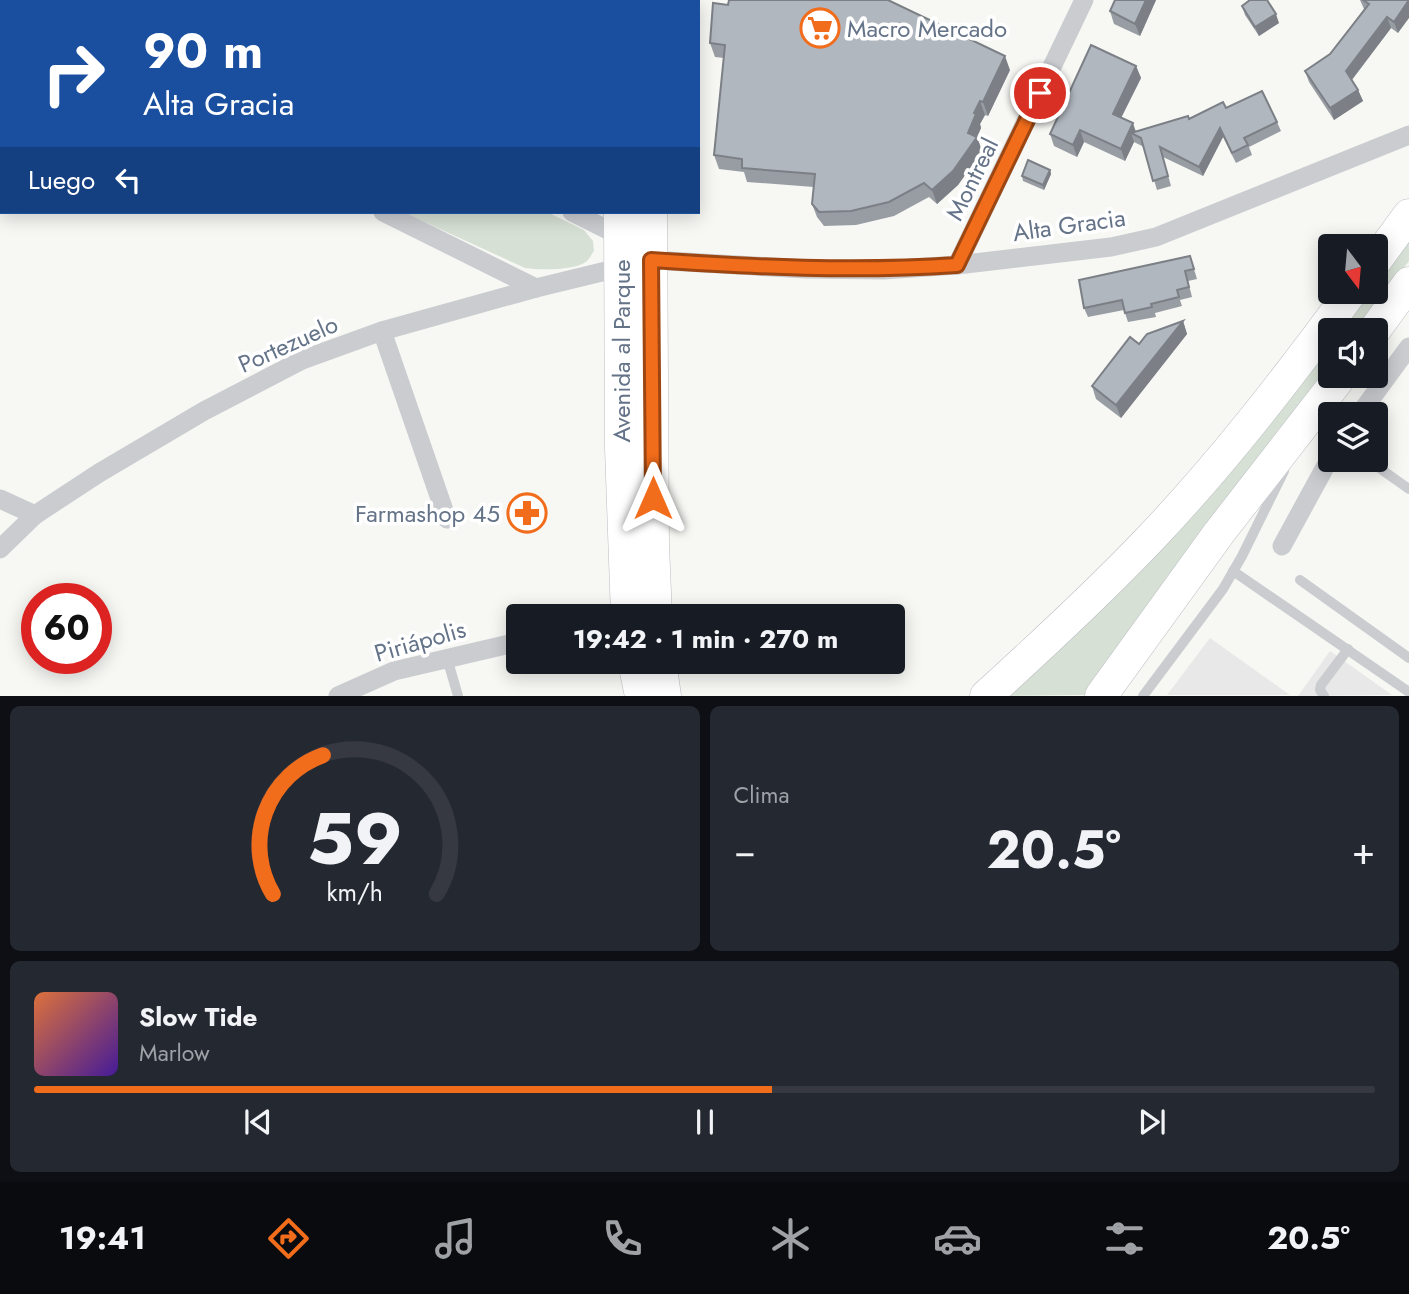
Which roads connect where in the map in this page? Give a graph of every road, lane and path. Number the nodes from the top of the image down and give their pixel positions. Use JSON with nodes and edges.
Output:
{"nodes":[{"id":1,"x":1084,"y":0,"type":"edge"},
{"id":2,"x":1409,"y":135,"type":"edge"},
{"id":3,"x":387,"y":214,"type":"edge"},
{"id":4,"x":581,"y":214,"type":"edge"},
{"id":5,"x":650,"y":214,"type":"edge"},
{"id":6,"x":1409,"y":215,"type":"edge"},
{"id":7,"x":620,"y":223,"type":"edge"},
{"id":8,"x":1388,"y":244,"type":"edge"},
{"id":9,"x":635,"y":265,"type":"junction"},
{"id":10,"x":957,"y":265,"type":"junction"},
{"id":11,"x":1409,"y":283,"type":"edge"},
{"id":12,"x":536,"y":288,"type":"junction"},
{"id":13,"x":1342,"y":304,"type":"edge"},
{"id":14,"x":1383,"y":318,"type":"edge"},
{"id":15,"x":382,"y":331,"type":"junction"},
{"id":16,"x":1409,"y":347,"type":"edge"},
{"id":17,"x":1369,"y":402,"type":"edge"},
{"id":18,"x":1318,"y":429,"type":"edge"},
{"id":19,"x":1318,"y":430,"type":"edge"},
{"id":20,"x":1322,"y":472,"type":"edge"},
{"id":21,"x":1385,"y":472,"type":"edge"},
{"id":22,"x":1409,"y":489,"type":"edge"},
{"id":23,"x":0,"y":499,"type":"edge"},
{"id":24,"x":35,"y":515,"type":"junction"},
{"id":25,"x":447,"y":519,"type":"dead end"},
{"id":26,"x":1282,"y":547,"type":"dead end"},
{"id":27,"x":0,"y":549,"type":"edge"},
{"id":28,"x":1233,"y":571,"type":"junction"},
{"id":29,"x":1300,"y":580,"type":"dead end"},
{"id":30,"x":627,"y":604,"type":"edge"},
{"id":31,"x":655,"y":604,"type":"edge"},
{"id":32,"x":506,"y":645,"type":"edge"},
{"id":33,"x":1348,"y":649,"type":"junction"},
{"id":34,"x":447,"y":658,"type":"junction"},
{"id":35,"x":1409,"y":658,"type":"edge"},
{"id":36,"x":631,"y":674,"type":"edge"},
{"id":37,"x":634,"y":674,"type":"edge"},
{"id":38,"x":662,"y":674,"type":"edge"},
{"id":39,"x":1397,"y":683,"type":"junction"},
{"id":40,"x":1409,"y":692,"type":"edge"},
{"id":41,"x":338,"y":695,"type":"edge"},
{"id":42,"x":458,"y":695,"type":"edge"},
{"id":43,"x":631,"y":695,"type":"edge"},
{"id":44,"x":640,"y":695,"type":"edge"},
{"id":45,"x":665,"y":695,"type":"edge"},
{"id":46,"x":986,"y":695,"type":"edge"},
{"id":47,"x":1101,"y":695,"type":"edge"},
{"id":48,"x":1143,"y":695,"type":"edge"},
{"id":49,"x":1324,"y":695,"type":"edge"},
{"id":50,"x":1397,"y":695,"type":"edge"}],
"edges":[{"from":1,"to":10,"type":"street","name":"Montreal"},
{"from":2,"to":10,"type":"street","name":"Alta Gracia"},
{"from":3,"to":12,"type":"street"},
{"from":4,"to":7,"type":"street"},
{"from":5,"to":9,"type":"main road","name":"Avenida al Parque"},
{"from":6,"to":8,"type":"main road"},
{"from":7,"to":9,"type":"main road","name":"Avenida al Parque"},
{"from":9,"to":10,"type":"street","name":"Alta Gracia"},
{"from":9,"to":12,"type":"street","name":"Portezuelo"},
{"from":9,"to":30,"type":"main road","name":"Avenida al Parque"},
{"from":9,"to":31,"type":"main road","name":"Avenida al Parque"},
{"from":11,"to":14,"type":"main road"},
{"from":12,"to":15,"type":"street","name":"Portezuelo"},
{"from":13,"to":46,"type":"main road"},
{"from":15,"to":24,"type":"street","name":"Portezuelo"},
{"from":15,"to":25,"type":"street"},
{"from":16,"to":17,"type":"street"},
{"from":18,"to":47,"type":"main road"},
{"from":19,"to":28,"type":"lane"},
{"from":20,"to":26,"type":"street"},
{"from":21,"to":22,"type":"lane"},
{"from":23,"to":24,"type":"street"},
{"from":24,"to":27,"type":"street","name":"Portezuelo"},
{"from":28,"to":33,"type":"lane"},
{"from":28,"to":48,"type":"lane"},
{"from":29,"to":35,"type":"lane"},
{"from":32,"to":34,"type":"street","name":"Piriápolis"},
{"from":33,"to":39,"type":"lane"},
{"from":33,"to":49,"type":"lane"},
{"from":34,"to":41,"type":"street","name":"Piriápolis"},
{"from":34,"to":42,"type":"lane"},
{"from":36,"to":43,"type":"main road"},
{"from":37,"to":44,"type":"main road"},
{"from":38,"to":45,"type":"main road"},
{"from":39,"to":40,"type":"lane"},
{"from":39,"to":50,"type":"lane"}]}
